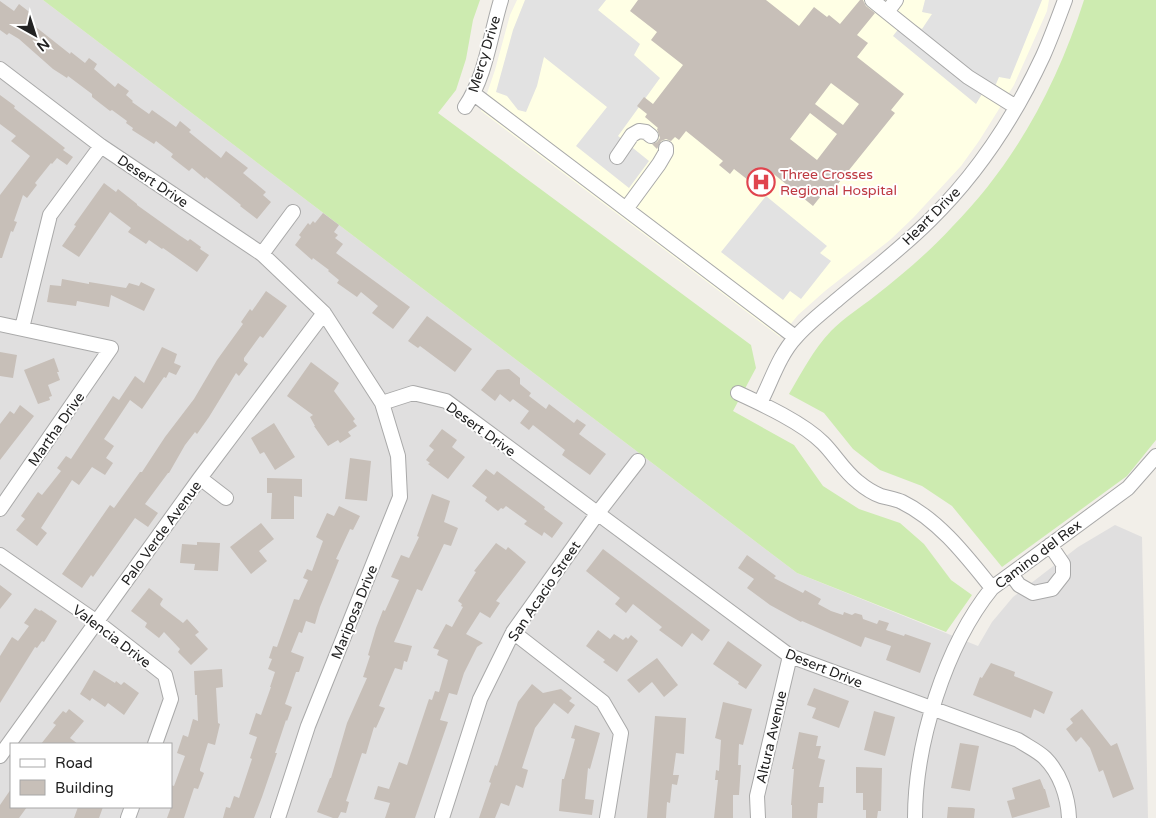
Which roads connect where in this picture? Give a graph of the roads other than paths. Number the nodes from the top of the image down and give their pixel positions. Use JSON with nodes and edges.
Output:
{"nodes":[{"id":1,"x":501,"y":0,"type":"edge"},
{"id":2,"x":872,"y":0,"type":"edge"},
{"id":3,"x":896,"y":0,"type":"edge"},
{"id":4,"x":1065,"y":0,"type":"edge"},
{"id":5,"x":887,"y":12,"type":"junction"},
{"id":6,"x":0,"y":69,"type":"edge"},
{"id":7,"x":474,"y":94,"type":"junction"},
{"id":8,"x":464,"y":107,"type":"dead end"},
{"id":9,"x":1016,"y":107,"type":"junction"},
{"id":10,"x":651,"y":136,"type":"dead end"},
{"id":11,"x":101,"y":146,"type":"junction"},
{"id":12,"x":666,"y":148,"type":"dead end"},
{"id":13,"x":617,"y":157,"type":"dead end"},
{"id":14,"x":626,"y":209,"type":"junction"},
{"id":15,"x":293,"y":212,"type":"dead end"},
{"id":16,"x":262,"y":254,"type":"junction"},
{"id":17,"x":324,"y":312,"type":"junction"},
{"id":18,"x":0,"y":324,"type":"edge"},
{"id":19,"x":22,"y":328,"type":"junction"},
{"id":20,"x":795,"y":337,"type":"junction"},
{"id":21,"x":738,"y":393,"type":"dead end"},
{"id":22,"x":382,"y":403,"type":"junction"},
{"id":23,"x":760,"y":403,"type":"junction"},
{"id":24,"x":1156,"y":456,"type":"edge"},
{"id":25,"x":638,"y":461,"type":"dead end"},
{"id":26,"x":200,"y":478,"type":"junction"},
{"id":27,"x":226,"y":498,"type":"dead end"},
{"id":28,"x":0,"y":509,"type":"edge"},
{"id":29,"x":597,"y":514,"type":"junction"},
{"id":30,"x":1050,"y":544,"type":"junction"},
{"id":31,"x":0,"y":555,"type":"edge"},
{"id":32,"x":1011,"y":574,"type":"junction"},
{"id":33,"x":992,"y":588,"type":"junction"},
{"id":34,"x":97,"y":622,"type":"junction"},
{"id":35,"x":514,"y":632,"type":"junction"},
{"id":36,"x":790,"y":656,"type":"junction"},
{"id":37,"x":931,"y":709,"type":"junction"},
{"id":38,"x":155,"y":743,"type":"edge"},
{"id":39,"x":0,"y":756,"type":"edge"},
{"id":40,"x":278,"y":818,"type":"edge"},
{"id":41,"x":442,"y":818,"type":"edge"},
{"id":42,"x":607,"y":818,"type":"edge"},
{"id":43,"x":758,"y":818,"type":"edge"},
{"id":44,"x":914,"y":818,"type":"edge"},
{"id":45,"x":1069,"y":818,"type":"edge"}],
"edges":[{"from":1,"to":7,"type":"street","name":"Mercy Drive"},
{"from":2,"to":5,"type":"street"},
{"from":3,"to":5,"type":"street"},
{"from":4,"to":9,"type":"street","name":"Heart Drive"},
{"from":5,"to":9,"type":"street"},
{"from":6,"to":11,"type":"street","name":"Desert Drive"},
{"from":7,"to":8,"type":"street","name":"Mercy Drive"},
{"from":7,"to":14,"type":"street"},
{"from":9,"to":20,"type":"street","name":"Heart Drive"},
{"from":10,"to":13,"type":"street"},
{"from":11,"to":16,"type":"street","name":"Desert Drive"},
{"from":11,"to":19,"type":"street"},
{"from":12,"to":14,"type":"street"},
{"from":14,"to":20,"type":"street"},
{"from":15,"to":16,"type":"street"},
{"from":16,"to":17,"type":"street","name":"Desert Drive"},
{"from":17,"to":22,"type":"street","name":"Desert Drive"},
{"from":17,"to":26,"type":"street","name":"Palo Verde Avenue"},
{"from":18,"to":19,"type":"street"},
{"from":19,"to":28,"type":"street","name":"Martha Drive"},
{"from":20,"to":23,"type":"street","name":"Heart Drive"},
{"from":21,"to":23,"type":"street"},
{"from":22,"to":29,"type":"street","name":"Desert Drive"},
{"from":22,"to":40,"type":"street","name":"Mariposa Drive"},
{"from":23,"to":33,"type":"street"},
{"from":24,"to":30,"type":"street","name":"Camino del Rex"},
{"from":25,"to":29,"type":"street","name":"San Acacio Street"},
{"from":26,"to":27,"type":"street"},
{"from":26,"to":34,"type":"street","name":"Palo Verde Avenue"},
{"from":29,"to":35,"type":"street","name":"San Acacio Street"},
{"from":29,"to":36,"type":"street","name":"Desert Drive"},
{"from":30,"to":32,"type":"street","name":"Camino del Rex"},
{"from":30,"to":32,"type":"street"},
{"from":31,"to":34,"type":"street","name":"Valencia Drive"},
{"from":32,"to":33,"type":"street","name":"Camino del Rex"},
{"from":33,"to":37,"type":"street","name":"Camino del Rex"},
{"from":34,"to":38,"type":"street","name":"Valencia Drive"},
{"from":34,"to":39,"type":"street","name":"Palo Verde Avenue"},
{"from":35,"to":41,"type":"street","name":"San Acacio Street"},
{"from":35,"to":42,"type":"street"},
{"from":36,"to":37,"type":"street","name":"Desert Drive"},
{"from":36,"to":43,"type":"street","name":"Altura Avenue"},
{"from":37,"to":44,"type":"street","name":"Camino del Rex"},
{"from":37,"to":45,"type":"street","name":"Desert Drive"}]}
